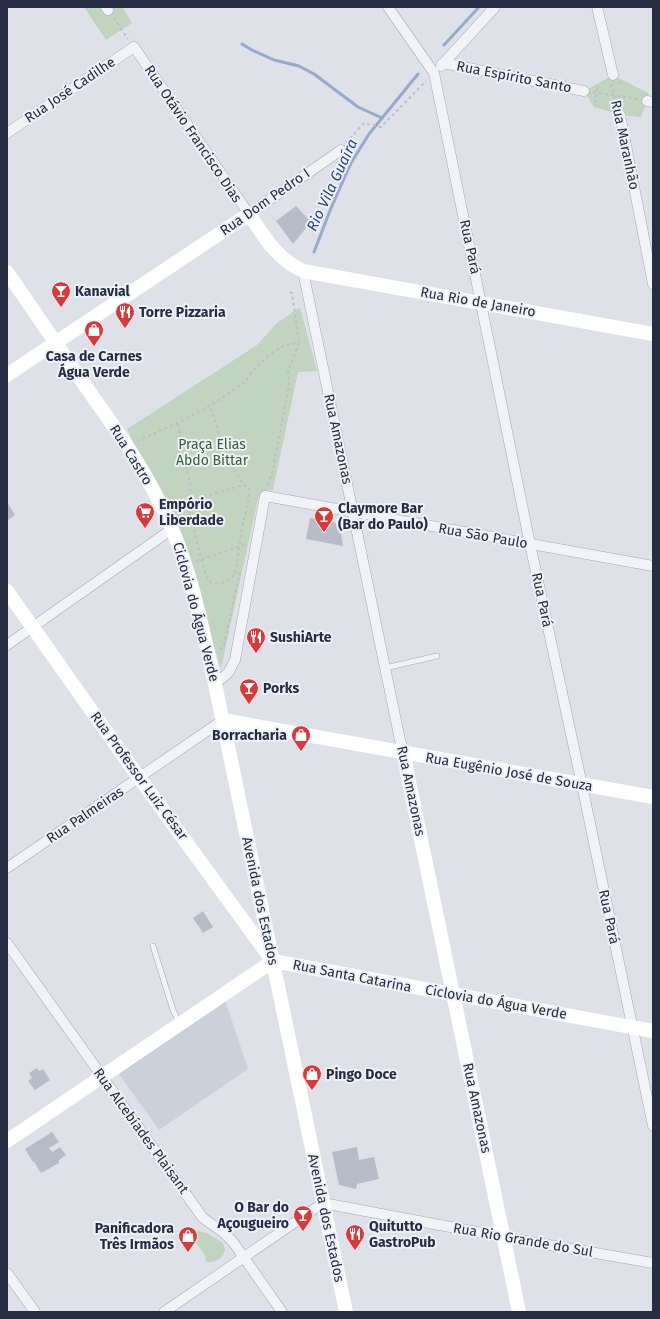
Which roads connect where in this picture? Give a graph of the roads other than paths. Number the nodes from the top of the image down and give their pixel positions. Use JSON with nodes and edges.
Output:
{"nodes":[{"id":1,"x":388,"y":7,"type":"edge"},
{"id":2,"x":495,"y":7,"type":"edge"},
{"id":3,"x":597,"y":7,"type":"edge"},
{"id":4,"x":134,"y":47,"type":"joint"},
{"id":5,"x":443,"y":63,"type":"junction"},
{"id":6,"x":434,"y":73,"type":"junction"},
{"id":7,"x":612,"y":75,"type":"road end"},
{"id":8,"x":584,"y":91,"type":"road end"},
{"id":9,"x":620,"y":115,"type":"road end"},
{"id":10,"x":7,"y":133,"type":"edge"},
{"id":11,"x":341,"y":150,"type":"road end"},
{"id":12,"x":249,"y":214,"type":"junction"},
{"id":13,"x":303,"y":270,"type":"junction"},
{"id":14,"x":7,"y":272,"type":"edge"},
{"id":15,"x":653,"y":284,"type":"edge"},
{"id":16,"x":482,"y":303,"type":"junction"},
{"id":17,"x":653,"y":334,"type":"edge"},
{"id":18,"x":56,"y":343,"type":"junction"},
{"id":19,"x":7,"y":375,"type":"edge"},
{"id":20,"x":353,"y":512,"type":"junction"},
{"id":21,"x":172,"y":529,"type":"junction"},
{"id":22,"x":530,"y":544,"type":"junction"},
{"id":23,"x":653,"y":566,"type":"edge"},
{"id":24,"x":7,"y":591,"type":"edge"},
{"id":25,"x":33,"y":627,"type":"junction"},
{"id":26,"x":7,"y":645,"type":"edge"},
{"id":27,"x":437,"y":656,"type":"dead end"},
{"id":28,"x":385,"y":668,"type":"junction"},
{"id":29,"x":215,"y":684,"type":"junction"},
{"id":30,"x":223,"y":720,"type":"junction"},
{"id":31,"x":404,"y":753,"type":"junction"},
{"id":32,"x":140,"y":778,"type":"junction"},
{"id":33,"x":582,"y":785,"type":"junction"},
{"id":34,"x":653,"y":797,"type":"edge"},
{"id":35,"x":7,"y":868,"type":"edge"},
{"id":36,"x":7,"y":943,"type":"edge"},
{"id":37,"x":153,"y":946,"type":"dead end"},
{"id":38,"x":273,"y":961,"type":"junction"},
{"id":39,"x":453,"y":995,"type":"junction"},
{"id":40,"x":180,"y":1023,"type":"junction"},
{"id":41,"x":632,"y":1027,"type":"junction"},
{"id":42,"x":653,"y":1031,"type":"edge"},
{"id":43,"x":102,"y":1077,"type":"junction"},
{"id":44,"x":653,"y":1126,"type":"edge"},
{"id":45,"x":7,"y":1141,"type":"edge"},
{"id":46,"x":323,"y":1203,"type":"junction"},
{"id":47,"x":503,"y":1237,"type":"junction"},
{"id":48,"x":244,"y":1256,"type":"junction"},
{"id":49,"x":653,"y":1263,"type":"edge"},
{"id":50,"x":7,"y":1273,"type":"edge"},
{"id":51,"x":35,"y":1312,"type":"edge"},
{"id":52,"x":164,"y":1312,"type":"edge"},
{"id":53,"x":282,"y":1312,"type":"edge"},
{"id":54,"x":346,"y":1312,"type":"edge"},
{"id":55,"x":519,"y":1312,"type":"edge"}],
"edges":[{"from":1,"to":6,"type":"street"},
{"from":2,"to":5,"type":"street"},
{"from":3,"to":7,"type":"street"},
{"from":4,"to":10,"type":"street","name":"Rua José Cadilhe"},
{"from":4,"to":12,"type":"street","name":"Rua Otávio Francisco Dias"},
{"from":5,"to":6,"type":"street"},
{"from":5,"to":8,"type":"street","name":"Rua Espírito Santo"},
{"from":6,"to":16,"type":"street","name":"Rua Pará"},
{"from":9,"to":15,"type":"street","name":"Rua Maranhão"},
{"from":11,"to":12,"type":"street","name":"Rua Dom Pedro I"},
{"from":12,"to":13,"type":"street","name":"Rua Otávio Francisco Dias"},
{"from":12,"to":18,"type":"street","name":"Rua Dom Pedro I"},
{"from":13,"to":16,"type":"street","name":"Rua Rio de Janeiro"},
{"from":13,"to":20,"type":"street","name":"Rua Amazonas"},
{"from":14,"to":18,"type":"street","name":"Rua Castro"},
{"from":16,"to":17,"type":"street","name":"Rua Rio de Janeiro"},
{"from":16,"to":22,"type":"street","name":"Rua Pará"},
{"from":18,"to":19,"type":"street","name":"Rua Dom Pedro I"},
{"from":18,"to":21,"type":"street","name":"Rua Castro"},
{"from":20,"to":22,"type":"street","name":"Rua São Paulo"},
{"from":20,"to":28,"type":"street","name":"Rua Amazonas"},
{"from":20,"to":29,"type":"street","name":"Rua São Paulo"},
{"from":21,"to":25,"type":"street"},
{"from":21,"to":29,"type":"street","name":"Rua Castro"},
{"from":22,"to":23,"type":"street","name":"Rua São Paulo"},
{"from":22,"to":33,"type":"street","name":"Rua Pará"},
{"from":24,"to":25,"type":"street","name":"Rua Professor Luiz César"},
{"from":25,"to":26,"type":"street"},
{"from":25,"to":32,"type":"street","name":"Rua Professor Luiz César"},
{"from":27,"to":28,"type":"lane"},
{"from":28,"to":31,"type":"street","name":"Rua Amazonas"},
{"from":29,"to":30,"type":"street","name":"Avenida dos Estados"},
{"from":30,"to":31,"type":"street","name":"Rua Eugênio José de Souza"},
{"from":30,"to":32,"type":"street","name":"Rua Palmeiras"},
{"from":30,"to":38,"type":"street","name":"Avenida dos Estados"},
{"from":31,"to":33,"type":"street","name":"Rua Eugênio José de Souza"},
{"from":31,"to":39,"type":"street","name":"Rua Amazonas"},
{"from":32,"to":35,"type":"street","name":"Rua Palmeiras"},
{"from":32,"to":38,"type":"street","name":"Rua Professor Luiz César"},
{"from":33,"to":34,"type":"street","name":"Rua Eugênio José de Souza"},
{"from":33,"to":41,"type":"street","name":"Rua Pará"},
{"from":36,"to":43,"type":"street","name":"Rua Alcebíades Plaisant"},
{"from":37,"to":40,"type":"lane"},
{"from":38,"to":39,"type":"street","name":"Rua Santa Catarina"},
{"from":38,"to":40,"type":"street","name":"Rua Santa Catarina"},
{"from":38,"to":46,"type":"street","name":"Avenida dos Estados"},
{"from":39,"to":41,"type":"street","name":"Rua Santa Catarina"},
{"from":39,"to":47,"type":"street","name":"Rua Amazonas"},
{"from":40,"to":43,"type":"street","name":"Rua Santa Catarina"},
{"from":41,"to":42,"type":"street","name":"Rua Santa Catarina"},
{"from":41,"to":44,"type":"street","name":"Rua Pará"},
{"from":43,"to":45,"type":"street","name":"Rua Santa Catarina"},
{"from":43,"to":48,"type":"street","name":"Rua Alcebíades Plaisant"},
{"from":46,"to":47,"type":"street","name":"Rua Rio Grande do Sul"},
{"from":46,"to":48,"type":"street"},
{"from":46,"to":54,"type":"street","name":"Avenida dos Estados"},
{"from":47,"to":49,"type":"street","name":"Rua Rio Grande do Sul"},
{"from":47,"to":55,"type":"street","name":"Rua Amazonas"},
{"from":48,"to":52,"type":"street"},
{"from":48,"to":53,"type":"street","name":"Rua Alcebíades Plaisant"},
{"from":50,"to":51,"type":"street"}]}
